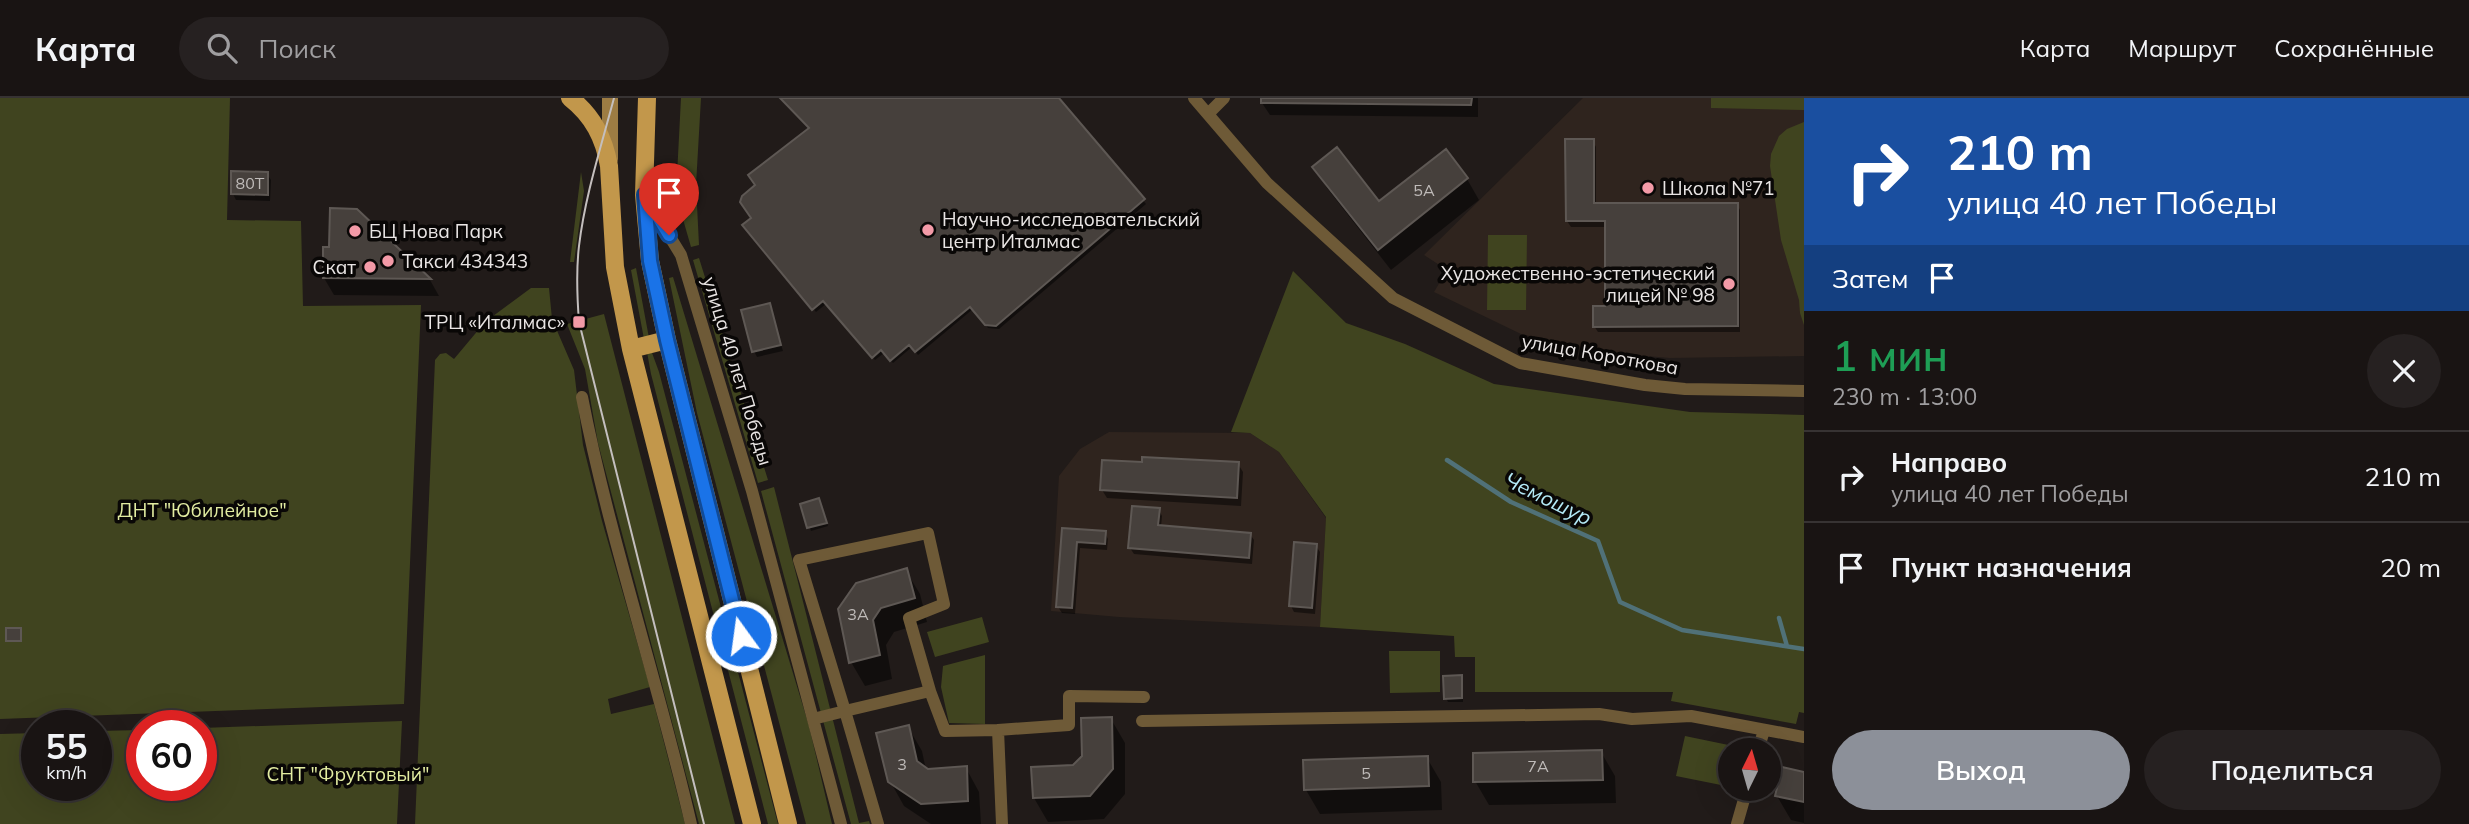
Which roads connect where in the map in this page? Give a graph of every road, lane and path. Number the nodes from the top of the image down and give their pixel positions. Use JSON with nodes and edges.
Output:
{"nodes":[{"id":1,"x":570,"y":98,"type":"edge"},
{"id":2,"x":610,"y":98,"type":"edge"},
{"id":3,"x":647,"y":98,"type":"edge"},
{"id":4,"x":1194,"y":98,"type":"edge"},
{"id":5,"x":1224,"y":98,"type":"edge"},
{"id":6,"x":1208,"y":114,"type":"junction"},
{"id":7,"x":610,"y":166,"type":"junction"},
{"id":8,"x":645,"y":195,"type":"junction"},
{"id":9,"x":667,"y":340,"type":"junction"},
{"id":10,"x":631,"y":349,"type":"junction"},
{"id":11,"x":1804,"y":391,"type":"edge"},
{"id":12,"x":582,"y":397,"type":"dead end"},
{"id":13,"x":930,"y":691,"type":"junction"},
{"id":14,"x":1144,"y":697,"type":"dead end"},
{"id":15,"x":845,"y":711,"type":"junction"},
{"id":16,"x":813,"y":719,"type":"junction"},
{"id":17,"x":1142,"y":721,"type":"dead end"},
{"id":18,"x":998,"y":730,"type":"junction"},
{"id":19,"x":1764,"y":730,"type":"junction"},
{"id":20,"x":1804,"y":737,"type":"edge"},
{"id":21,"x":1762,"y":738,"type":"edge"},
{"id":22,"x":1743,"y":802,"type":"edge"},
{"id":23,"x":691,"y":824,"type":"edge"},
{"id":24,"x":752,"y":824,"type":"edge"},
{"id":25,"x":788,"y":824,"type":"edge"},
{"id":26,"x":841,"y":824,"type":"edge"},
{"id":27,"x":878,"y":824,"type":"edge"},
{"id":28,"x":1002,"y":824,"type":"edge"},
{"id":29,"x":1737,"y":824,"type":"edge"}],
"edges":[{"from":1,"to":7,"type":"main road"},
{"from":2,"to":7,"type":"main road"},
{"from":3,"to":8,"type":"main road"},
{"from":4,"to":6,"type":"street","name":"улица Короткова"},
{"from":5,"to":6,"type":"street"},
{"from":6,"to":11,"type":"street","name":"улица Короткова"},
{"from":7,"to":10,"type":"main road"},
{"from":8,"to":9,"type":"main road"},
{"from":8,"to":16,"type":"street","name":"улица 40 лет Победы"},
{"from":9,"to":10,"type":"main road"},
{"from":9,"to":25,"type":"main road"},
{"from":10,"to":24,"type":"main road"},
{"from":12,"to":23,"type":"street"},
{"from":13,"to":15,"type":"street"},
{"from":13,"to":15,"type":"street"},
{"from":13,"to":18,"type":"street"},
{"from":14,"to":18,"type":"street"},
{"from":15,"to":16,"type":"street"},
{"from":15,"to":27,"type":"street"},
{"from":16,"to":26,"type":"street","name":"улица 40 лет Победы"},
{"from":17,"to":19,"type":"street"},
{"from":18,"to":28,"type":"street"},
{"from":19,"to":20,"type":"street"},
{"from":19,"to":21,"type":"street"},
{"from":22,"to":29,"type":"street"}]}
